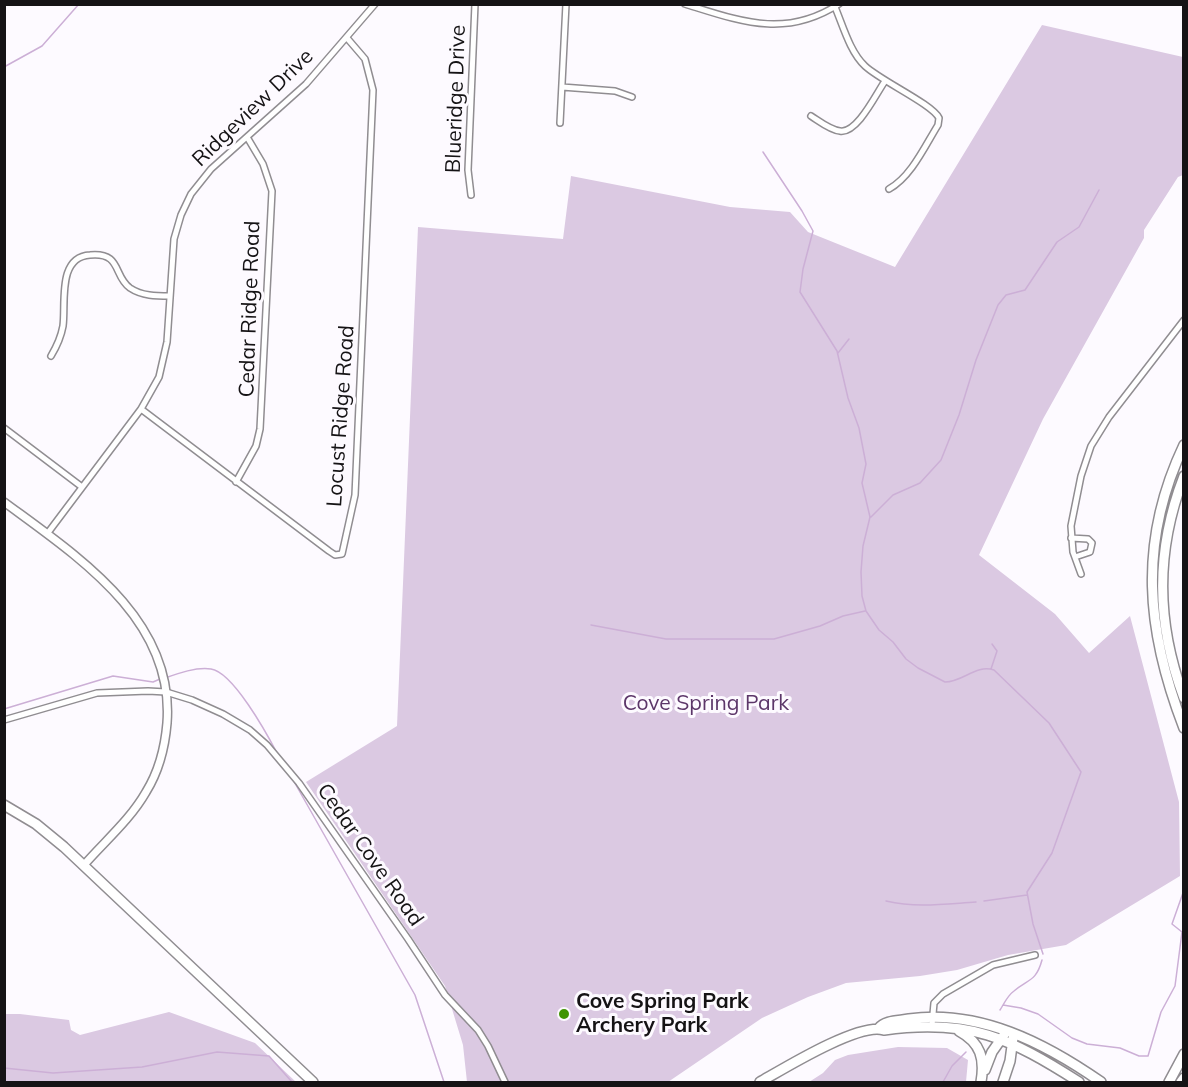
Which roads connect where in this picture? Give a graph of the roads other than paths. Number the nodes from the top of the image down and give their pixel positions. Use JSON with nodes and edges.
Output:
{"nodes":[{"id":1,"x":375,"y":4,"type":"edge"},
{"id":2,"x":475,"y":4,"type":"edge"},
{"id":3,"x":566,"y":4,"type":"edge"},
{"id":4,"x":685,"y":4,"type":"edge"},
{"id":5,"x":837,"y":6,"type":"edge"},
{"id":6,"x":347,"y":38,"type":"junction"},
{"id":7,"x":885,"y":81,"type":"junction"},
{"id":8,"x":561,"y":87,"type":"junction"},
{"id":9,"x":632,"y":96,"type":"dead end"},
{"id":10,"x":811,"y":116,"type":"dead end"},
{"id":11,"x":560,"y":123,"type":"dead end"},
{"id":12,"x":247,"y":137,"type":"junction"},
{"id":13,"x":889,"y":189,"type":"dead end"},
{"id":14,"x":471,"y":195,"type":"dead end"},
{"id":15,"x":170,"y":296,"type":"junction"},
{"id":16,"x":1184,"y":320,"type":"edge"},
{"id":17,"x":51,"y":356,"type":"dead end"},
{"id":18,"x":141,"y":409,"type":"junction"},
{"id":19,"x":4,"y":428,"type":"edge"},
{"id":20,"x":1184,"y":445,"type":"edge"},
{"id":21,"x":1184,"y":476,"type":"edge"},
{"id":22,"x":236,"y":482,"type":"junction"},
{"id":23,"x":82,"y":487,"type":"junction"},
{"id":24,"x":4,"y":502,"type":"edge"},
{"id":25,"x":47,"y":534,"type":"junction"},
{"id":26,"x":1071,"y":538,"type":"junction"},
{"id":27,"x":1075,"y":557,"type":"junction"},
{"id":28,"x":1082,"y":574,"type":"dead end"},
{"id":29,"x":166,"y":692,"type":"junction"},
{"id":30,"x":1184,"y":698,"type":"edge"},
{"id":31,"x":4,"y":720,"type":"edge"},
{"id":32,"x":1184,"y":728,"type":"edge"},
{"id":33,"x":4,"y":805,"type":"edge"},
{"id":34,"x":84,"y":865,"type":"junction"},
{"id":35,"x":1035,"y":955,"type":"dead end"},
{"id":36,"x":932,"y":1021,"type":"junction"},
{"id":37,"x":949,"y":1027,"type":"junction"},
{"id":38,"x":1011,"y":1035,"type":"junction"},
{"id":39,"x":1001,"y":1039,"type":"junction"},
{"id":40,"x":1184,"y":1054,"type":"edge"},
{"id":41,"x":1184,"y":1078,"type":"edge"},
{"id":42,"x":981,"y":1082,"type":"edge"},
{"id":43,"x":313,"y":1083,"type":"edge"},
{"id":44,"x":505,"y":1083,"type":"edge"},
{"id":45,"x":760,"y":1083,"type":"edge"},
{"id":46,"x":1003,"y":1083,"type":"edge"},
{"id":47,"x":1079,"y":1083,"type":"edge"},
{"id":48,"x":1101,"y":1083,"type":"edge"},
{"id":49,"x":1169,"y":1083,"type":"edge"},
{"id":50,"x":1181,"y":1083,"type":"edge"}],
"edges":[{"from":1,"to":6,"type":"street","name":"Ridgeview Drive"},
{"from":2,"to":14,"type":"street","name":"Blueridge Drive"},
{"from":3,"to":8,"type":"street"},
{"from":4,"to":5,"type":"street"},
{"from":5,"to":7,"type":"street"},
{"from":6,"to":12,"type":"street","name":"Ridgeview Drive"},
{"from":6,"to":22,"type":"street","name":"Locust Ridge Road"},
{"from":7,"to":10,"type":"street"},
{"from":7,"to":13,"type":"street"},
{"from":8,"to":9,"type":"street"},
{"from":8,"to":11,"type":"street"},
{"from":12,"to":15,"type":"street","name":"Ridgeview Drive"},
{"from":12,"to":22,"type":"street","name":"Cedar Ridge Road"},
{"from":15,"to":17,"type":"street"},
{"from":15,"to":18,"type":"street","name":"Ridgeview Drive"},
{"from":16,"to":26,"type":"street"},
{"from":18,"to":22,"type":"street","name":"Locust Ridge Road"},
{"from":18,"to":23,"type":"street","name":"Ridgeview Drive"},
{"from":19,"to":23,"type":"street"},
{"from":20,"to":32,"type":"highway"},
{"from":21,"to":30,"type":"highway"},
{"from":23,"to":25,"type":"street","name":"Ridgeview Drive"},
{"from":24,"to":25,"type":"street"},
{"from":25,"to":29,"type":"street"},
{"from":26,"to":27,"type":"street"},
{"from":26,"to":27,"type":"street"},
{"from":27,"to":28,"type":"street"},
{"from":29,"to":31,"type":"street","name":"Cedar Cove Road"},
{"from":29,"to":34,"type":"street"},
{"from":29,"to":44,"type":"street","name":"Cedar Cove Road"},
{"from":33,"to":34,"type":"highway"},
{"from":34,"to":43,"type":"highway"},
{"from":35,"to":36,"type":"street"},
{"from":36,"to":37,"type":"highway"},
{"from":36,"to":38,"type":"highway"},
{"from":36,"to":45,"type":"highway"},
{"from":37,"to":39,"type":"highway"},
{"from":37,"to":42,"type":"highway"},
{"from":38,"to":39,"type":"highway"},
{"from":38,"to":46,"type":"highway"},
{"from":38,"to":47,"type":"highway"},
{"from":38,"to":48,"type":"highway"},
{"from":39,"to":42,"type":"highway"},
{"from":40,"to":49,"type":"highway"},
{"from":41,"to":50,"type":"highway"}]}
